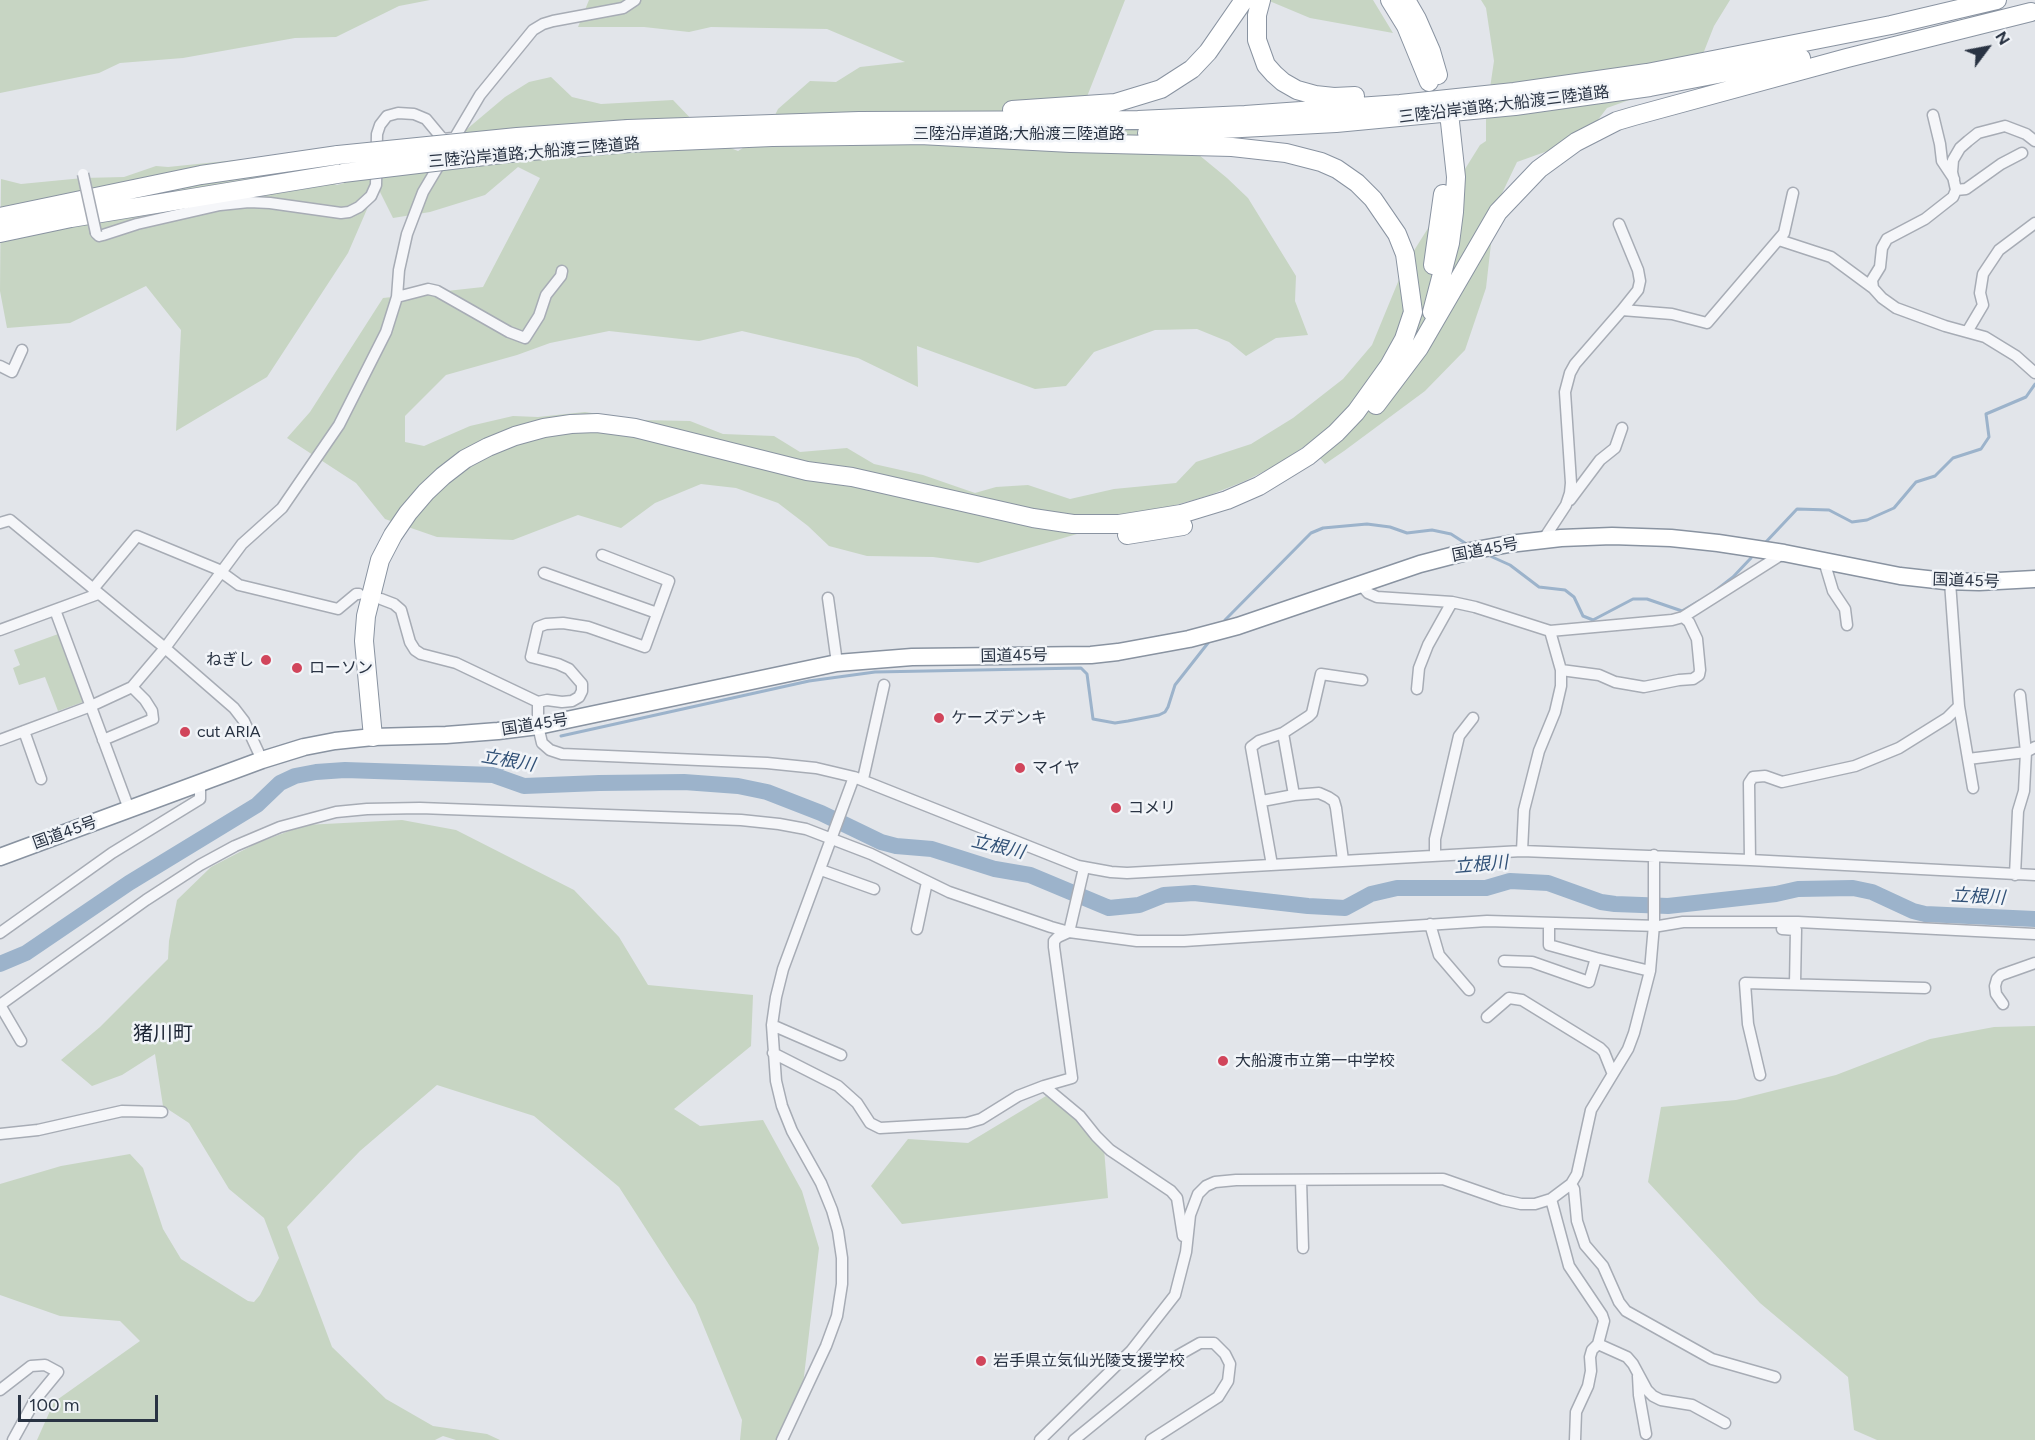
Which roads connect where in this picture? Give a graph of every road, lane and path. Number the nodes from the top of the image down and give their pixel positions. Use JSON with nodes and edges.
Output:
{"nodes":[{"id":1,"x":635,"y":0,"type":"edge"},
{"id":2,"x":1244,"y":0,"type":"edge"},
{"id":3,"x":1261,"y":0,"type":"edge"},
{"id":4,"x":1390,"y":0,"type":"edge"},
{"id":5,"x":1406,"y":0,"type":"edge"},
{"id":6,"x":1996,"y":0,"type":"edge"},
{"id":7,"x":2033,"y":11,"type":"edge"},
{"id":8,"x":1569,"y":84,"type":"junction"},
{"id":9,"x":1933,"y":115,"type":"dead end"},
{"id":10,"x":1445,"y":122,"type":"dead end"},
{"id":11,"x":919,"y":128,"type":"junction"},
{"id":12,"x":629,"y":136,"type":"junction"},
{"id":13,"x":455,"y":138,"type":"junction"},
{"id":14,"x":2035,"y":141,"type":"edge"},
{"id":15,"x":2022,"y":153,"type":"dead end"},
{"id":16,"x":83,"y":174,"type":"dead end"},
{"id":17,"x":1955,"y":184,"type":"junction"},
{"id":18,"x":1792,"y":193,"type":"dead end"},
{"id":19,"x":0,"y":217,"type":"edge"},
{"id":20,"x":2035,"y":223,"type":"edge"},
{"id":21,"x":1619,"y":224,"type":"dead end"},
{"id":22,"x":0,"y":233,"type":"edge"},
{"id":23,"x":1779,"y":240,"type":"junction"},
{"id":24,"x":562,"y":271,"type":"dead end"},
{"id":25,"x":1873,"y":288,"type":"junction"},
{"id":26,"x":397,"y":297,"type":"junction"},
{"id":27,"x":1623,"y":310,"type":"junction"},
{"id":28,"x":1967,"y":333,"type":"junction"},
{"id":29,"x":1411,"y":343,"type":"junction"},
{"id":30,"x":22,"y":350,"type":"dead end"},
{"id":31,"x":0,"y":366,"type":"edge"},
{"id":32,"x":2035,"y":373,"type":"edge"},
{"id":33,"x":1622,"y":428,"type":"dead end"},
{"id":34,"x":1566,"y":505,"type":"junction"},
{"id":35,"x":0,"y":523,"type":"edge"},
{"id":36,"x":1543,"y":540,"type":"junction"},
{"id":37,"x":1784,"y":553,"type":"junction"},
{"id":38,"x":602,"y":555,"type":"dead end"},
{"id":39,"x":1824,"y":561,"type":"junction"},
{"id":40,"x":221,"y":572,"type":"junction"},
{"id":41,"x":544,"y":573,"type":"dead end"},
{"id":42,"x":2035,"y":579,"type":"edge"},
{"id":43,"x":1950,"y":582,"type":"junction"},
{"id":44,"x":1359,"y":584,"type":"junction"},
{"id":45,"x":95,"y":592,"type":"junction"},
{"id":46,"x":359,"y":594,"type":"dead end"},
{"id":47,"x":828,"y":598,"type":"dead end"},
{"id":48,"x":381,"y":599,"type":"dead end"},
{"id":49,"x":1452,"y":602,"type":"junction"},
{"id":50,"x":55,"y":610,"type":"junction"},
{"id":51,"x":657,"y":613,"type":"junction"},
{"id":52,"x":1683,"y":617,"type":"junction"},
{"id":53,"x":1847,"y":625,"type":"dead end"},
{"id":54,"x":0,"y":630,"type":"edge"},
{"id":55,"x":1550,"y":631,"type":"junction"},
{"id":56,"x":165,"y":648,"type":"junction"},
{"id":57,"x":837,"y":663,"type":"junction"},
{"id":58,"x":1561,"y":670,"type":"junction"},
{"id":59,"x":1362,"y":680,"type":"dead end"},
{"id":60,"x":884,"y":685,"type":"dead end"},
{"id":61,"x":132,"y":687,"type":"junction"},
{"id":62,"x":1417,"y":689,"type":"dead end"},
{"id":63,"x":2020,"y":694,"type":"dead end"},
{"id":64,"x":538,"y":702,"type":"junction"},
{"id":65,"x":91,"y":706,"type":"junction"},
{"id":66,"x":1959,"y":706,"type":"junction"},
{"id":67,"x":1473,"y":718,"type":"dead end"},
{"id":68,"x":538,"y":726,"type":"junction"},
{"id":69,"x":24,"y":731,"type":"junction"},
{"id":70,"x":1283,"y":733,"type":"junction"},
{"id":71,"x":373,"y":737,"type":"junction"},
{"id":72,"x":0,"y":740,"type":"edge"},
{"id":73,"x":104,"y":740,"type":"junction"},
{"id":74,"x":2031,"y":749,"type":"edge"},
{"id":75,"x":1968,"y":759,"type":"junction"},
{"id":76,"x":262,"y":760,"type":"junction"},
{"id":77,"x":859,"y":778,"type":"junction"},
{"id":78,"x":41,"y":779,"type":"dead end"},
{"id":79,"x":200,"y":783,"type":"junction"},
{"id":80,"x":1973,"y":788,"type":"dead end"},
{"id":81,"x":1294,"y":795,"type":"junction"},
{"id":82,"x":1262,"y":801,"type":"junction"},
{"id":83,"x":129,"y":809,"type":"junction"},
{"id":84,"x":834,"y":835,"type":"junction"},
{"id":85,"x":1522,"y":851,"type":"junction"},
{"id":86,"x":1654,"y":855,"type":"junction"},
{"id":87,"x":1435,"y":856,"type":"junction"},
{"id":88,"x":0,"y":857,"type":"edge"},
{"id":89,"x":1343,"y":860,"type":"junction"},
{"id":90,"x":1750,"y":860,"type":"junction"},
{"id":91,"x":1272,"y":865,"type":"junction"},
{"id":92,"x":1084,"y":868,"type":"junction"},
{"id":93,"x":821,"y":870,"type":"junction"},
{"id":94,"x":2015,"y":875,"type":"junction"},
{"id":95,"x":2035,"y":875,"type":"edge"},
{"id":96,"x":927,"y":882,"type":"junction"},
{"id":97,"x":874,"y":889,"type":"dead end"},
{"id":98,"x":1549,"y":923,"type":"junction"},
{"id":99,"x":1430,"y":924,"type":"junction"},
{"id":100,"x":1656,"y":925,"type":"junction"},
{"id":101,"x":917,"y":929,"type":"dead end"},
{"id":102,"x":1070,"y":929,"type":"junction"},
{"id":103,"x":0,"y":933,"type":"edge"},
{"id":104,"x":2035,"y":934,"type":"edge"},
{"id":105,"x":1596,"y":958,"type":"junction"},
{"id":106,"x":1504,"y":961,"type":"dead end"},
{"id":107,"x":2035,"y":963,"type":"edge"},
{"id":108,"x":1650,"y":971,"type":"junction"},
{"id":109,"x":1795,"y":984,"type":"junction"},
{"id":110,"x":1925,"y":988,"type":"dead end"},
{"id":111,"x":1469,"y":990,"type":"dead end"},
{"id":112,"x":2003,"y":1004,"type":"dead end"},
{"id":113,"x":0,"y":1005,"type":"edge"},
{"id":114,"x":1487,"y":1017,"type":"dead end"},
{"id":115,"x":772,"y":1025,"type":"junction"},
{"id":116,"x":21,"y":1041,"type":"dead end"},
{"id":117,"x":773,"y":1053,"type":"junction"},
{"id":118,"x":841,"y":1055,"type":"dead end"},
{"id":119,"x":1612,"y":1072,"type":"junction"},
{"id":120,"x":1760,"y":1075,"type":"dead end"},
{"id":121,"x":1044,"y":1086,"type":"junction"},
{"id":122,"x":162,"y":1112,"type":"dead end"},
{"id":123,"x":0,"y":1134,"type":"edge"},
{"id":124,"x":1301,"y":1180,"type":"junction"},
{"id":125,"x":1571,"y":1184,"type":"junction"},
{"id":126,"x":1551,"y":1199,"type":"junction"},
{"id":127,"x":1303,"y":1248,"type":"dead end"},
{"id":128,"x":1186,"y":1252,"type":"junction"},
{"id":129,"x":1598,"y":1344,"type":"junction"},
{"id":130,"x":1638,"y":1373,"type":"junction"},
{"id":131,"x":1775,"y":1377,"type":"dead end"},
{"id":132,"x":0,"y":1390,"type":"edge"},
{"id":133,"x":1725,"y":1423,"type":"dead end"},
{"id":134,"x":1646,"y":1434,"type":"dead end"},
{"id":135,"x":13,"y":1440,"type":"edge"},
{"id":136,"x":782,"y":1440,"type":"edge"},
{"id":137,"x":1040,"y":1440,"type":"edge"},
{"id":138,"x":1074,"y":1440,"type":"edge"},
{"id":139,"x":1151,"y":1440,"type":"edge"},
{"id":140,"x":1575,"y":1440,"type":"edge"}],
"edges":[{"from":1,"to":13,"type":"street"},
{"from":2,"to":11,"type":"highway"},
{"from":3,"to":8,"type":"highway"},
{"from":4,"to":5,"type":"highway"},
{"from":6,"to":8,"type":"highway","name":"三陸沿岸道路;大船渡三陸道路"},
{"from":7,"to":11,"type":"highway","name":"三陸沿岸道路;大船渡三陸道路"},
{"from":7,"to":29,"type":"highway"},
{"from":8,"to":11,"type":"highway","name":"三陸沿岸道路;大船渡三陸道路"},
{"from":9,"to":17,"type":"street"},
{"from":10,"to":29,"type":"highway"},
{"from":11,"to":12,"type":"highway","name":"三陸沿岸道路;大船渡三陸道路"},
{"from":11,"to":29,"type":"highway"},
{"from":12,"to":19,"type":"highway","name":"三陸沿岸道路;大船渡三陸道路","bridge":true},
{"from":12,"to":22,"type":"highway","name":"三陸沿岸道路;大船渡三陸道路","bridge":true},
{"from":13,"to":16,"type":"street","bridge":true},
{"from":13,"to":26,"type":"street"},
{"from":14,"to":17,"type":"street"},
{"from":15,"to":17,"type":"street"},
{"from":17,"to":25,"type":"street"},
{"from":18,"to":23,"type":"street"},
{"from":20,"to":28,"type":"street"},
{"from":21,"to":27,"type":"street"},
{"from":23,"to":25,"type":"street"},
{"from":23,"to":27,"type":"street"},
{"from":24,"to":26,"type":"street"},
{"from":25,"to":28,"type":"street"},
{"from":26,"to":40,"type":"street"},
{"from":27,"to":34,"type":"street"},
{"from":28,"to":32,"type":"street"},
{"from":29,"to":71,"type":"highway"},
{"from":30,"to":31,"type":"street"},
{"from":33,"to":34,"type":"street"},
{"from":34,"to":36,"type":"street"},
{"from":35,"to":45,"type":"street"},
{"from":36,"to":37,"type":"highway","name":"国道45号"},
{"from":36,"to":44,"type":"highway","name":"国道45号"},
{"from":37,"to":39,"type":"highway","name":"国道45号"},
{"from":37,"to":52,"type":"street"},
{"from":38,"to":51,"type":"street"},
{"from":39,"to":43,"type":"highway","name":"国道45号"},
{"from":39,"to":53,"type":"street"},
{"from":40,"to":45,"type":"street"},
{"from":40,"to":46,"type":"street"},
{"from":40,"to":56,"type":"street"},
{"from":41,"to":51,"type":"street"},
{"from":42,"to":43,"type":"highway","name":"国道45号"},
{"from":43,"to":66,"type":"street"},
{"from":44,"to":49,"type":"street"},
{"from":44,"to":57,"type":"highway","name":"国道45号"},
{"from":45,"to":50,"type":"street"},
{"from":45,"to":56,"type":"street"},
{"from":47,"to":57,"type":"street"},
{"from":48,"to":64,"type":"street"},
{"from":49,"to":55,"type":"street"},
{"from":49,"to":62,"type":"street"},
{"from":50,"to":54,"type":"street"},
{"from":50,"to":65,"type":"street"},
{"from":51,"to":64,"type":"street"},
{"from":52,"to":55,"type":"street"},
{"from":52,"to":58,"type":"street"},
{"from":55,"to":58,"type":"street"},
{"from":56,"to":61,"type":"street"},
{"from":56,"to":76,"type":"street"},
{"from":57,"to":68,"type":"highway","name":"国道45号"},
{"from":58,"to":85,"type":"street"},
{"from":59,"to":70,"type":"street"},
{"from":60,"to":77,"type":"street"},
{"from":61,"to":65,"type":"street"},
{"from":61,"to":73,"type":"street"},
{"from":63,"to":74,"type":"street"},
{"from":64,"to":68,"type":"street"},
{"from":65,"to":69,"type":"street"},
{"from":65,"to":73,"type":"street"},
{"from":66,"to":75,"type":"street"},
{"from":66,"to":90,"type":"street"},
{"from":67,"to":87,"type":"street"},
{"from":68,"to":71,"type":"highway","name":"国道45号"},
{"from":68,"to":77,"type":"street"},
{"from":69,"to":72,"type":"street"},
{"from":69,"to":78,"type":"street"},
{"from":70,"to":81,"type":"street"},
{"from":70,"to":82,"type":"street"},
{"from":71,"to":76,"type":"highway","name":"国道45号"},
{"from":73,"to":83,"type":"street"},
{"from":74,"to":75,"type":"street"},
{"from":74,"to":94,"type":"street"},
{"from":75,"to":80,"type":"street"},
{"from":76,"to":79,"type":"highway","name":"国道45号"},
{"from":77,"to":84,"type":"street"},
{"from":77,"to":92,"type":"street"},
{"from":79,"to":83,"type":"highway","name":"国道45号"},
{"from":79,"to":103,"type":"street"},
{"from":81,"to":82,"type":"street"},
{"from":81,"to":89,"type":"street"},
{"from":82,"to":91,"type":"street"},
{"from":83,"to":88,"type":"highway","name":"国道45号"},
{"from":84,"to":93,"type":"street"},
{"from":84,"to":96,"type":"street"},
{"from":84,"to":113,"type":"street"},
{"from":85,"to":86,"type":"street"},
{"from":85,"to":87,"type":"street"},
{"from":86,"to":90,"type":"street"},
{"from":86,"to":100,"type":"street"},
{"from":87,"to":89,"type":"street"},
{"from":89,"to":91,"type":"street"},
{"from":90,"to":94,"type":"street"},
{"from":91,"to":92,"type":"street"},
{"from":92,"to":102,"type":"street"},
{"from":93,"to":97,"type":"street"},
{"from":93,"to":115,"type":"street"},
{"from":94,"to":95,"type":"street"},
{"from":96,"to":101,"type":"street"},
{"from":96,"to":102,"type":"street"},
{"from":98,"to":99,"type":"street"},
{"from":98,"to":100,"type":"street"},
{"from":98,"to":105,"type":"street"},
{"from":99,"to":102,"type":"street"},
{"from":99,"to":111,"type":"street"},
{"from":100,"to":104,"type":"street"},
{"from":100,"to":108,"type":"street"},
{"from":100,"to":109,"type":"street"},
{"from":102,"to":121,"type":"street"},
{"from":105,"to":106,"type":"street"},
{"from":105,"to":108,"type":"street"},
{"from":107,"to":112,"type":"street"},
{"from":108,"to":119,"type":"street"},
{"from":109,"to":110,"type":"street"},
{"from":109,"to":120,"type":"street"},
{"from":113,"to":116,"type":"street"},
{"from":114,"to":119,"type":"street"},
{"from":115,"to":117,"type":"street"},
{"from":115,"to":118,"type":"street"},
{"from":117,"to":121,"type":"street"},
{"from":117,"to":136,"type":"street"},
{"from":119,"to":125,"type":"street"},
{"from":121,"to":128,"type":"street"},
{"from":122,"to":123,"type":"street"},
{"from":124,"to":126,"type":"street"},
{"from":124,"to":127,"type":"street"},
{"from":124,"to":128,"type":"street"},
{"from":125,"to":126,"type":"street"},
{"from":125,"to":131,"type":"street"},
{"from":126,"to":129,"type":"street"},
{"from":128,"to":137,"type":"street"},
{"from":129,"to":130,"type":"street"},
{"from":129,"to":140,"type":"street"},
{"from":130,"to":133,"type":"street"},
{"from":130,"to":134,"type":"street"},
{"from":132,"to":135,"type":"street"},
{"from":138,"to":139,"type":"street"}]}
